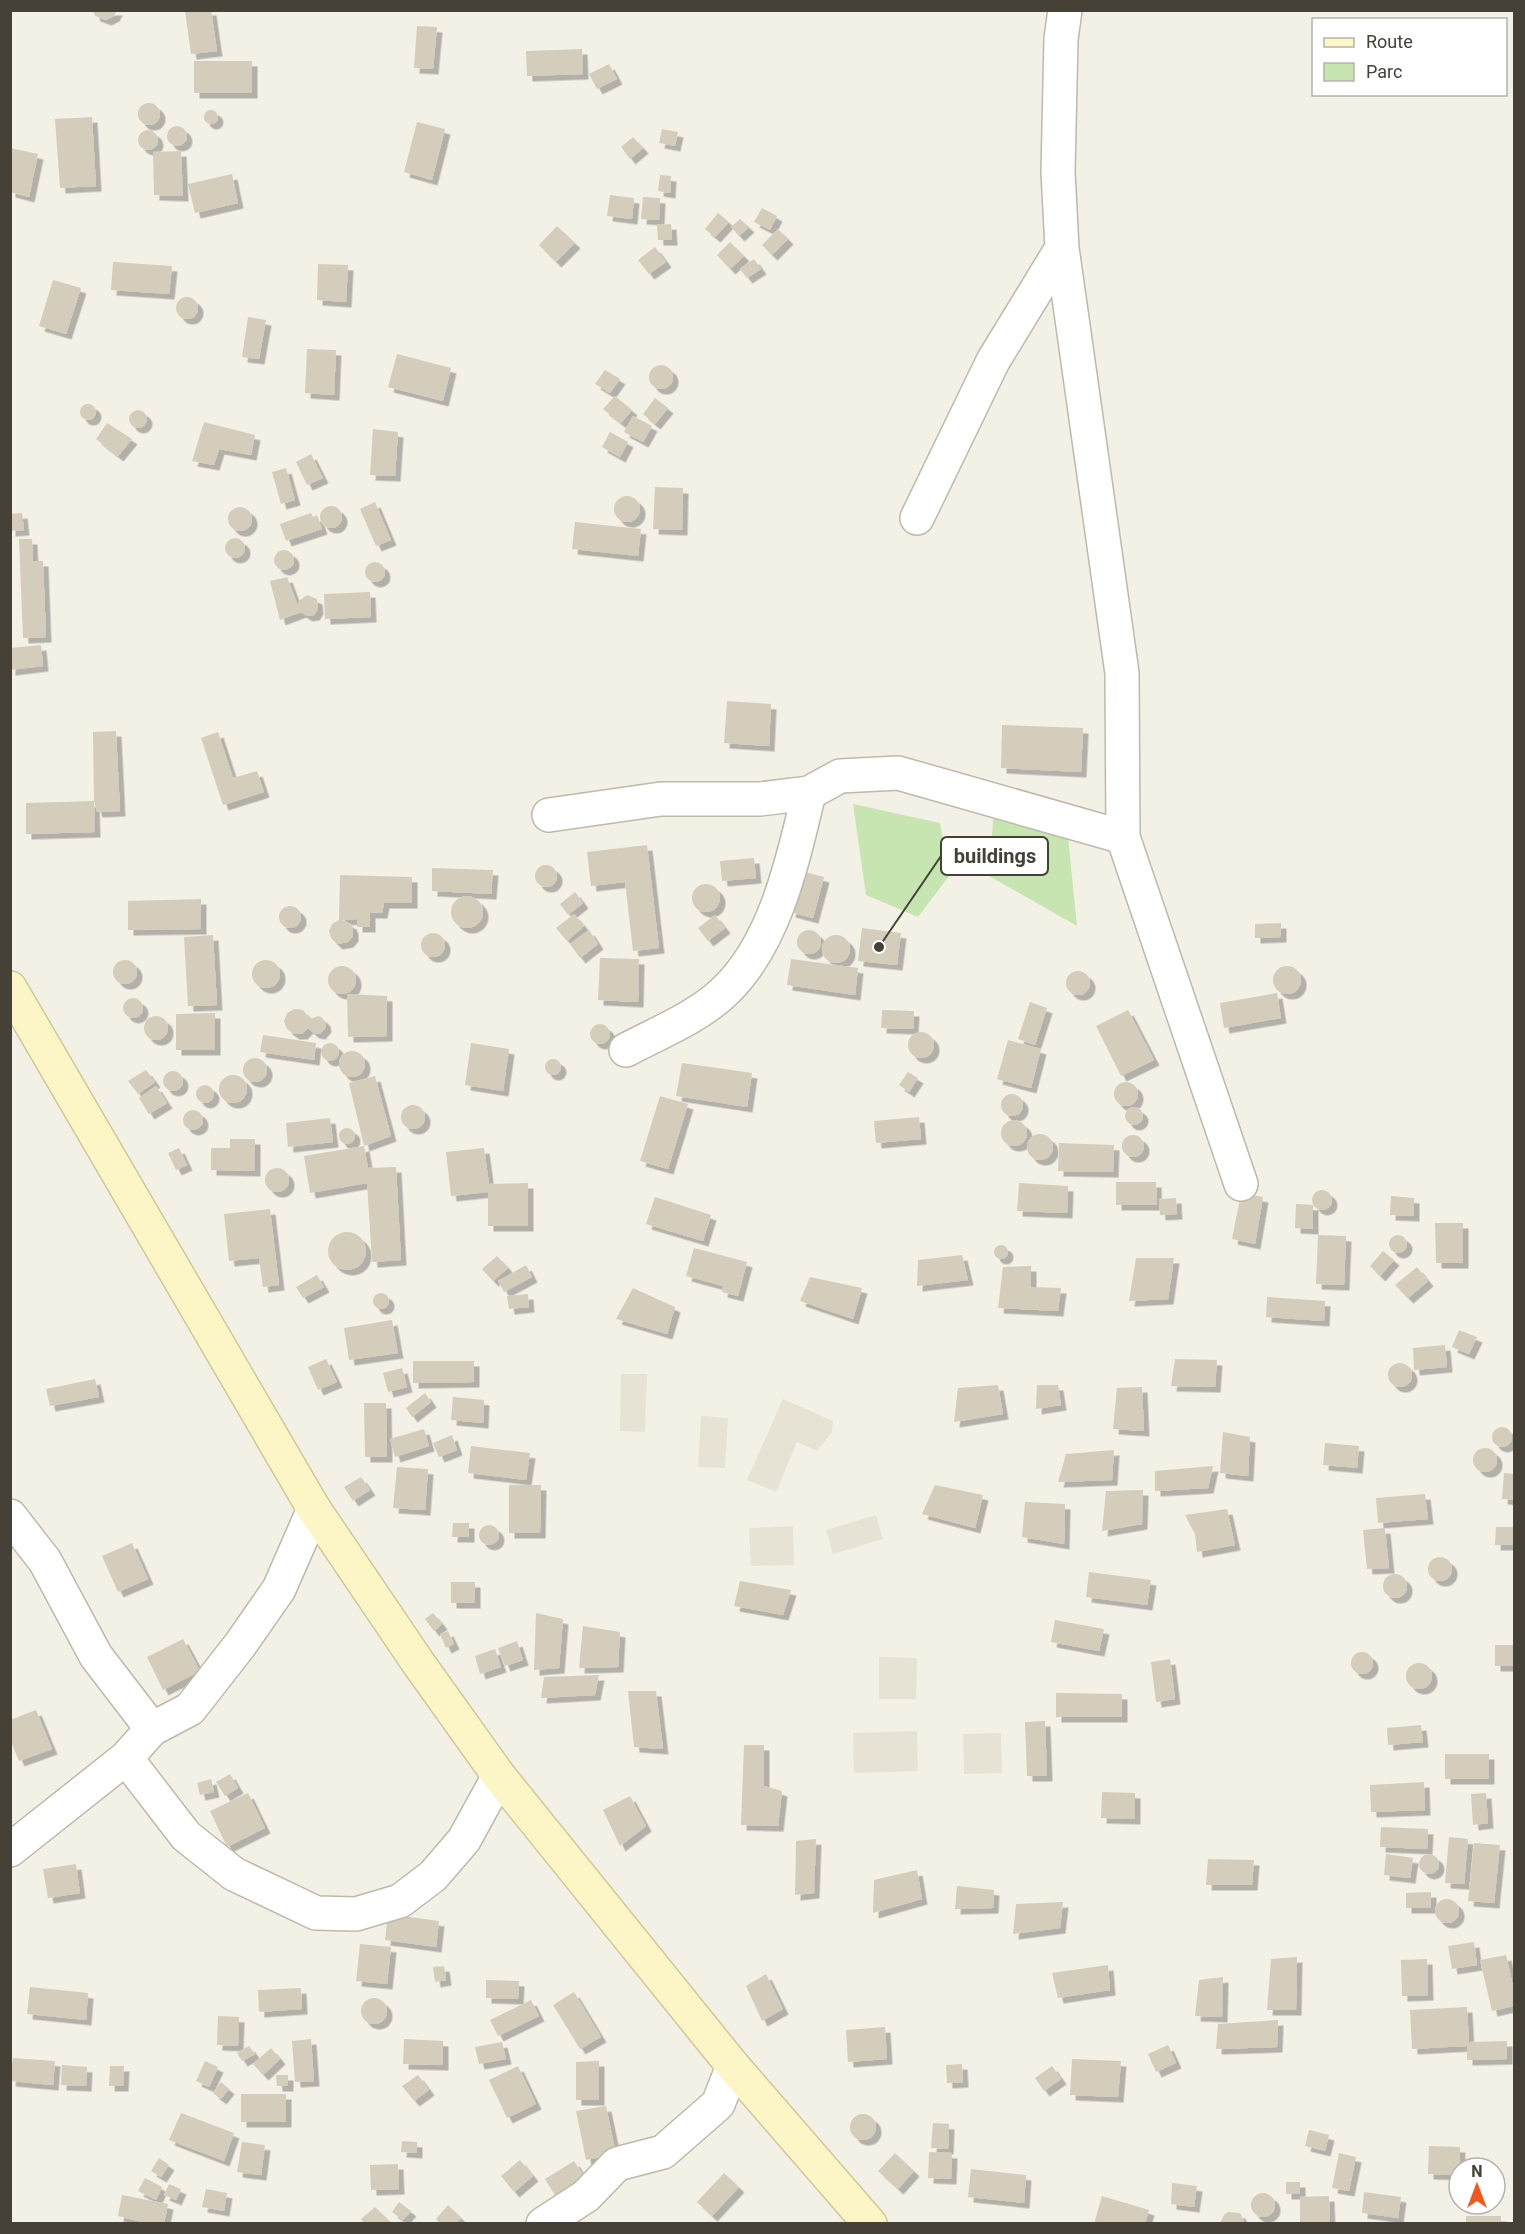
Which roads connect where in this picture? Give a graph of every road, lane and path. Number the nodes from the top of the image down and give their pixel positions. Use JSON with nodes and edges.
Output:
{"nodes":[{"id":1,"x":1065,"y":10,"type":"edge"},
{"id":2,"x":1062,"y":248,"type":"junction"},
{"id":3,"x":917,"y":518,"type":"dead end"},
{"id":4,"x":809,"y":793,"type":"junction"},
{"id":5,"x":549,"y":815,"type":"dead end"},
{"id":6,"x":1123,"y":837,"type":"junction"},
{"id":7,"x":10,"y":988,"type":"edge"},
{"id":8,"x":626,"y":1050,"type":"dead end"},
{"id":9,"x":1241,"y":1184,"type":"dead end"},
{"id":10,"x":314,"y":1509,"type":"junction"},
{"id":11,"x":10,"y":1516,"type":"edge"},
{"id":12,"x":152,"y":1729,"type":"junction"},
{"id":13,"x":126,"y":1758,"type":"junction"},
{"id":14,"x":499,"y":1776,"type":"junction"},
{"id":15,"x":10,"y":1850,"type":"edge"},
{"id":16,"x":733,"y":2066,"type":"junction"},
{"id":17,"x":543,"y":2223,"type":"edge"},
{"id":18,"x":870,"y":2223,"type":"edge"}],
"edges":[{"from":1,"to":2,"type":"street"},
{"from":2,"to":3,"type":"street"},
{"from":2,"to":6,"type":"street"},
{"from":4,"to":5,"type":"street"},
{"from":4,"to":6,"type":"street"},
{"from":4,"to":8,"type":"street"},
{"from":6,"to":9,"type":"street"},
{"from":7,"to":10,"type":"main road"},
{"from":10,"to":12,"type":"street"},
{"from":10,"to":14,"type":"main road"},
{"from":11,"to":12,"type":"street"},
{"from":12,"to":13,"type":"street"},
{"from":13,"to":14,"type":"street"},
{"from":13,"to":15,"type":"street"},
{"from":14,"to":16,"type":"main road"},
{"from":16,"to":17,"type":"street"},
{"from":16,"to":18,"type":"main road"}]}
